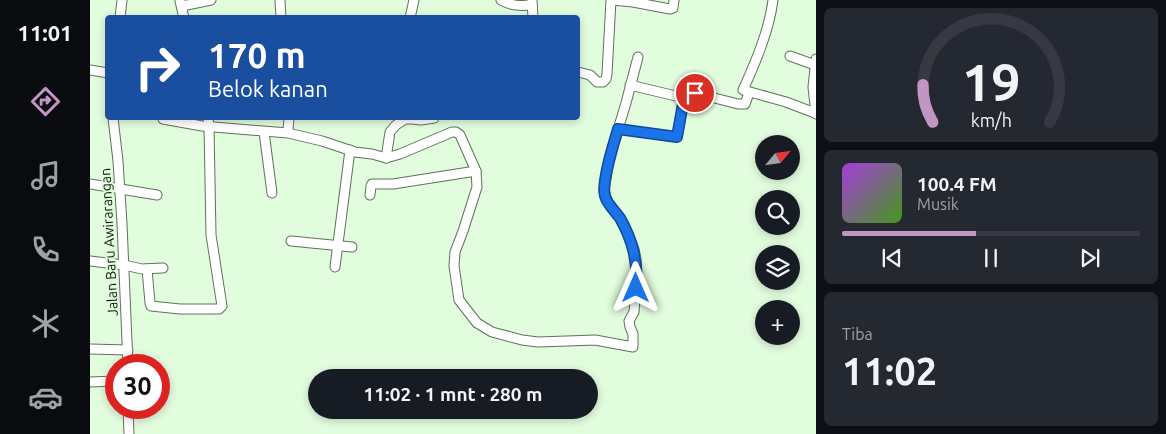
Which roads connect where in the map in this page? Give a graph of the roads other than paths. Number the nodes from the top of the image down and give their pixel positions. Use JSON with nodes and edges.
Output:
{"nodes":[{"id":1,"x":122,"y":0,"type":"edge"},
{"id":2,"x":211,"y":0,"type":"edge"},
{"id":3,"x":280,"y":0,"type":"edge"},
{"id":4,"x":414,"y":0,"type":"edge"},
{"id":5,"x":501,"y":0,"type":"edge"},
{"id":6,"x":612,"y":0,"type":"edge"},
{"id":7,"x":674,"y":0,"type":"edge"},
{"id":8,"x":774,"y":0,"type":"edge"},
{"id":9,"x":532,"y":2,"type":"edge"},
{"id":10,"x":181,"y":3,"type":"edge"},
{"id":11,"x":120,"y":15,"type":"edge"},
{"id":12,"x":280,"y":15,"type":"edge"},
{"id":13,"x":411,"y":15,"type":"edge"},
{"id":14,"x":534,"y":15,"type":"edge"},
{"id":15,"x":790,"y":56,"type":"dead end"},
{"id":16,"x":638,"y":57,"type":"dead end"},
{"id":17,"x":816,"y":59,"type":"edge"},
{"id":18,"x":815,"y":65,"type":"edge"},
{"id":19,"x":90,"y":70,"type":"edge"},
{"id":20,"x":105,"y":72,"type":"edge"},
{"id":21,"x":580,"y":73,"type":"edge"},
{"id":22,"x":630,"y":85,"type":"junction"},
{"id":23,"x":749,"y":93,"type":"junction"},
{"id":24,"x":684,"y":98,"type":"junction"},
{"id":25,"x":816,"y":114,"type":"edge"},
{"id":26,"x":113,"y":120,"type":"edge"},
{"id":27,"x":178,"y":120,"type":"edge"},
{"id":28,"x":289,"y":120,"type":"edge"},
{"id":29,"x":402,"y":120,"type":"edge"},
{"id":30,"x":209,"y":122,"type":"edge"},
{"id":31,"x":618,"y":129,"type":"junction"},
{"id":32,"x":288,"y":130,"type":"dead end"},
{"id":33,"x":264,"y":132,"type":"junction"},
{"id":34,"x":350,"y":150,"type":"junction"},
{"id":35,"x":387,"y":156,"type":"junction"},
{"id":36,"x":476,"y":171,"type":"junction"},
{"id":37,"x":90,"y":184,"type":"edge"},
{"id":38,"x":120,"y":190,"type":"junction"},
{"id":39,"x":272,"y":193,"type":"dead end"},
{"id":40,"x":157,"y":194,"type":"dead end"},
{"id":41,"x":370,"y":195,"type":"dead end"},
{"id":42,"x":291,"y":241,"type":"dead end"},
{"id":43,"x":338,"y":245,"type":"junction"},
{"id":44,"x":352,"y":247,"type":"dead end"},
{"id":45,"x":90,"y":261,"type":"edge"},
{"id":46,"x":124,"y":265,"type":"junction"},
{"id":47,"x":335,"y":267,"type":"dead end"},
{"id":48,"x":163,"y":268,"type":"dead end"},
{"id":49,"x":147,"y":269,"type":"junction"},
{"id":50,"x":90,"y":349,"type":"edge"},
{"id":51,"x":128,"y":350,"type":"junction"},
{"id":52,"x":128,"y":354,"type":"edge"},
{"id":53,"x":105,"y":381,"type":"edge"},
{"id":54,"x":90,"y":382,"type":"edge"},
{"id":55,"x":128,"y":419,"type":"edge"},
{"id":56,"x":129,"y":434,"type":"edge"}],
"edges":[{"from":1,"to":11,"type":"street"},
{"from":2,"to":10,"type":"street"},
{"from":3,"to":12,"type":"street"},
{"from":4,"to":13,"type":"street"},
{"from":5,"to":9,"type":"street"},
{"from":6,"to":7,"type":"street"},
{"from":6,"to":21,"type":"street"},
{"from":8,"to":23,"type":"street"},
{"from":9,"to":14,"type":"street"},
{"from":15,"to":18,"type":"street"},
{"from":16,"to":22,"type":"street"},
{"from":17,"to":18,"type":"street"},
{"from":18,"to":25,"type":"street"},
{"from":19,"to":20,"type":"street"},
{"from":22,"to":24,"type":"street"},
{"from":22,"to":31,"type":"street"},
{"from":23,"to":24,"type":"street"},
{"from":23,"to":25,"type":"street"},
{"from":24,"to":31,"type":"street"},
{"from":26,"to":38,"type":"street","name":"Jalan Baru Awirarangan"},
{"from":27,"to":30,"type":"street"},
{"from":28,"to":32,"type":"street"},
{"from":29,"to":35,"type":"street"},
{"from":30,"to":33,"type":"street"},
{"from":30,"to":49,"type":"street"},
{"from":31,"to":36,"type":"street"},
{"from":33,"to":34,"type":"street"},
{"from":33,"to":39,"type":"street"},
{"from":34,"to":35,"type":"street"},
{"from":34,"to":43,"type":"street"},
{"from":35,"to":36,"type":"street"},
{"from":36,"to":41,"type":"street"},
{"from":37,"to":38,"type":"street"},
{"from":38,"to":40,"type":"street"},
{"from":38,"to":46,"type":"street","name":"Jalan Baru Awirarangan"},
{"from":42,"to":43,"type":"street"},
{"from":43,"to":44,"type":"street"},
{"from":43,"to":47,"type":"street"},
{"from":45,"to":46,"type":"street"},
{"from":46,"to":49,"type":"street"},
{"from":46,"to":51,"type":"street","name":"Jalan Baru Awirarangan"},
{"from":48,"to":49,"type":"street"},
{"from":50,"to":51,"type":"street"},
{"from":51,"to":52,"type":"street","name":"Jalan Baru Awirarangan"},
{"from":53,"to":54,"type":"street"},
{"from":55,"to":56,"type":"street"}]}
